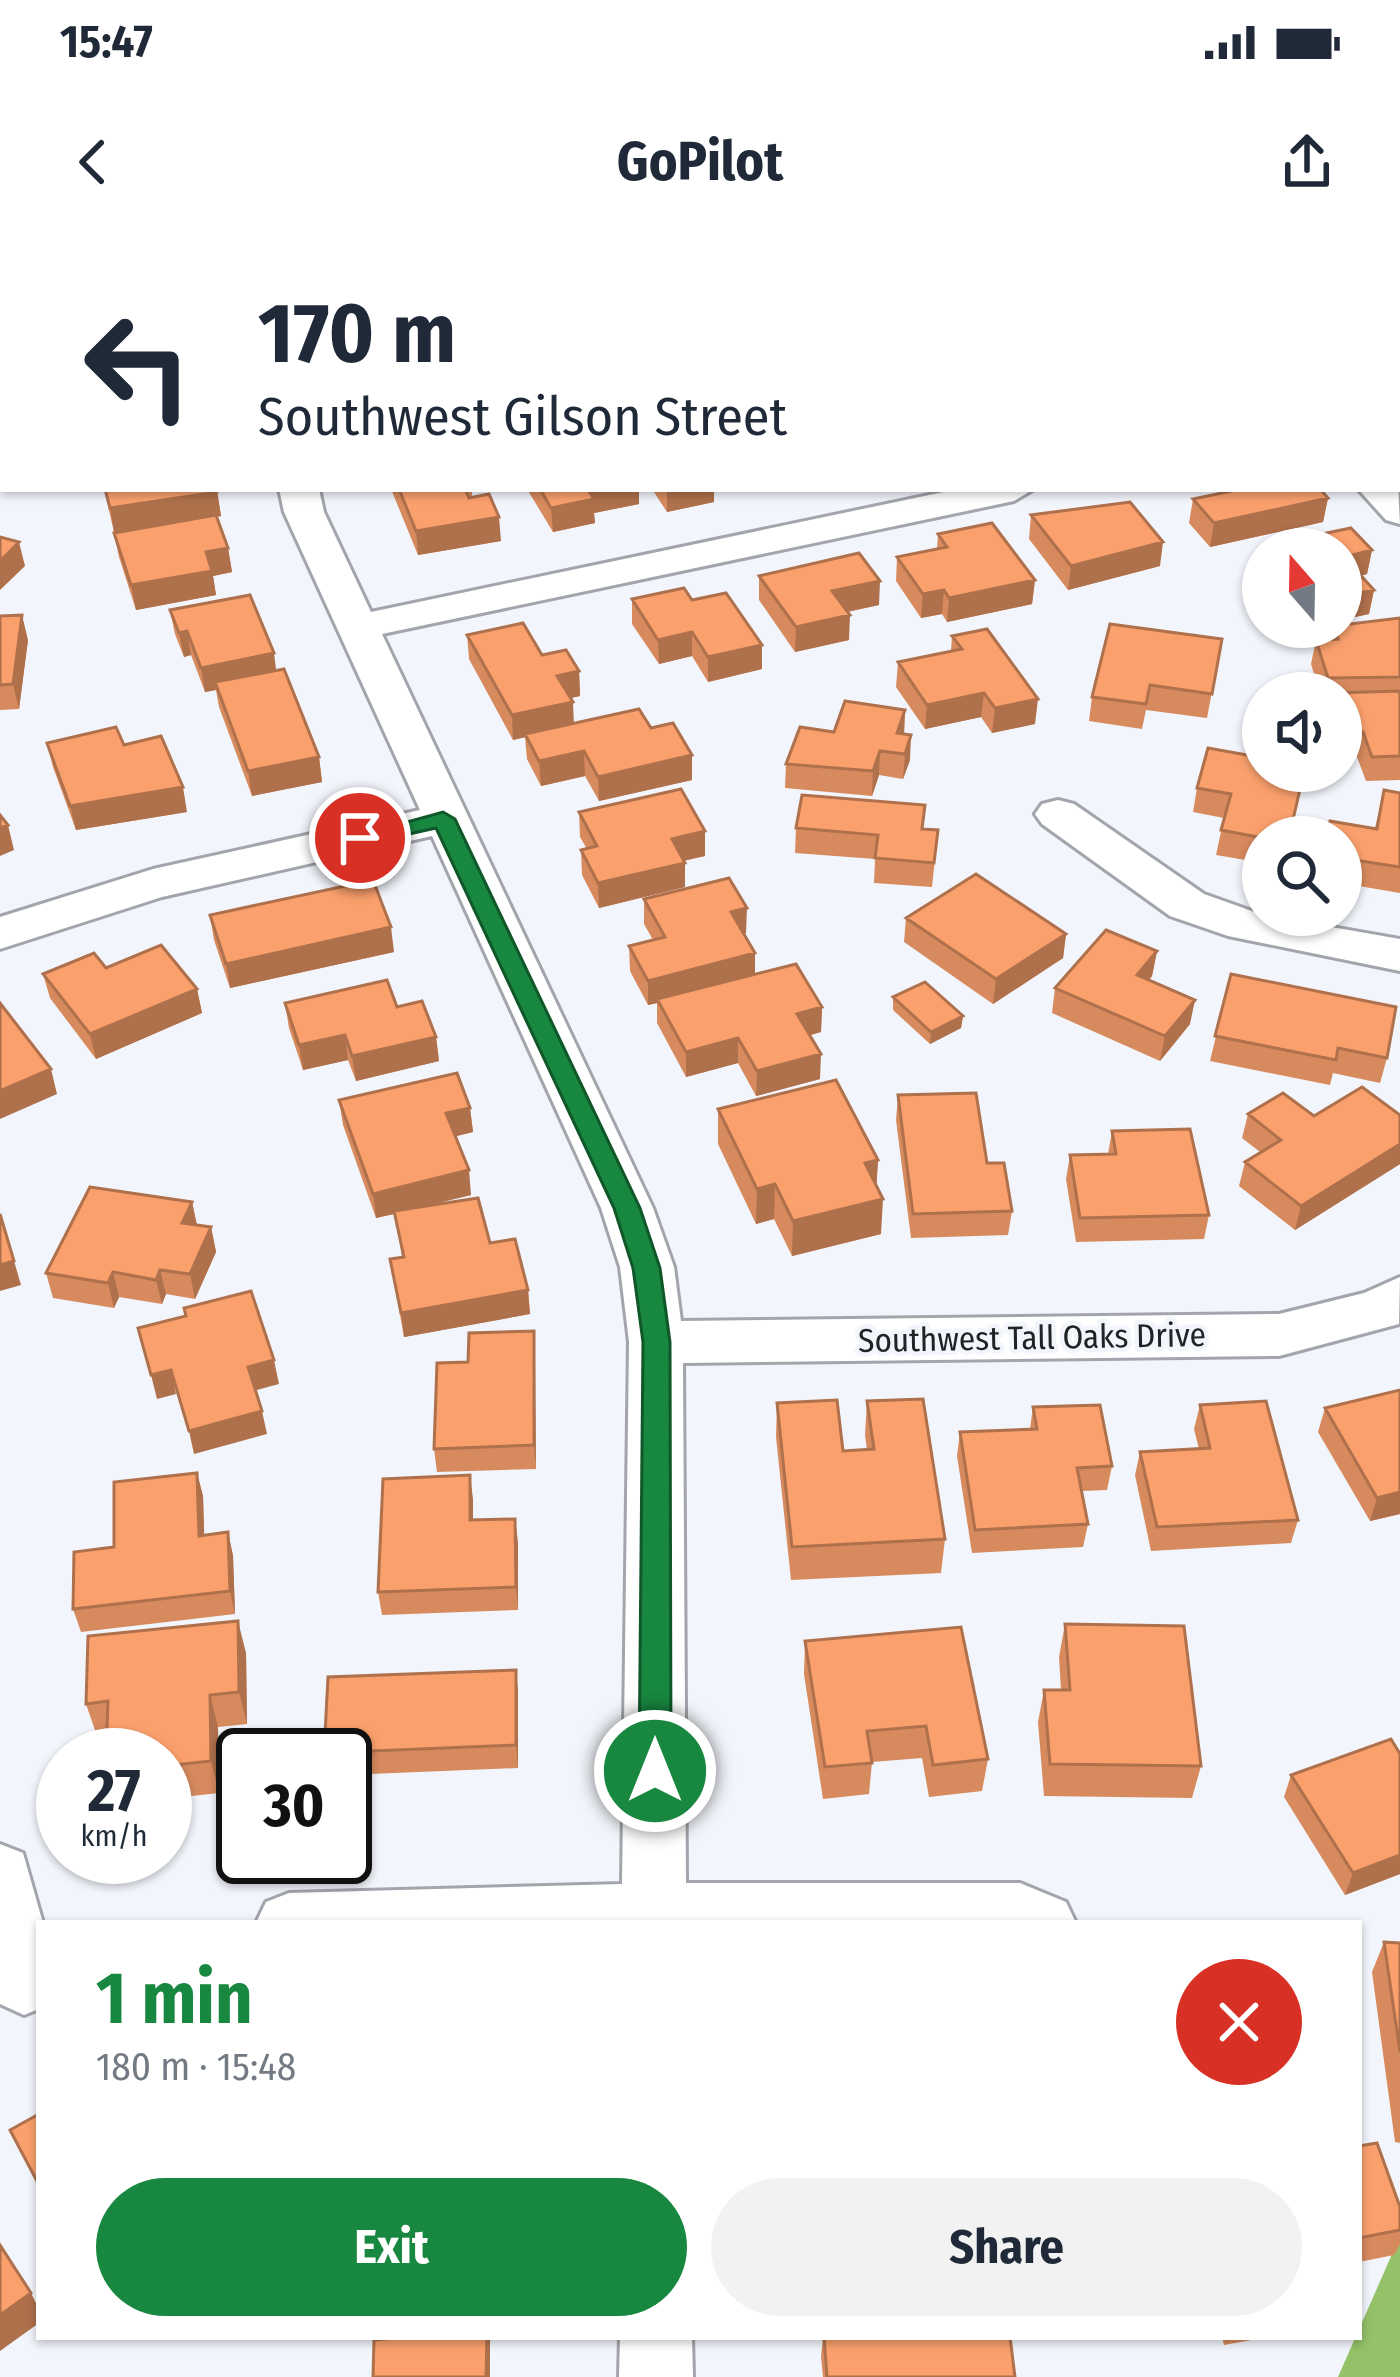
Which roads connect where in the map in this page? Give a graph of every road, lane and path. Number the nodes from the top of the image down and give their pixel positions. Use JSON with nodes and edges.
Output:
{"nodes":[{"id":1,"x":300,"y":492,"type":"edge"},
{"id":2,"x":1000,"y":492,"type":"edge"},
{"id":3,"x":357,"y":627,"type":"junction"},
{"id":4,"x":1058,"y":814,"type":"dead end"},
{"id":5,"x":443,"y":819,"type":"junction"},
{"id":6,"x":0,"y":933,"type":"edge"},
{"id":7,"x":1400,"y":956,"type":"edge"},
{"id":8,"x":1400,"y":1298,"type":"edge"},
{"id":9,"x":656,"y":1342,"type":"junction"},
{"id":10,"x":0,"y":1873,"type":"edge"},
{"id":11,"x":654,"y":1918,"type":"edge"},
{"id":12,"x":508,"y":1920,"type":"edge"},
{"id":13,"x":1037,"y":1920,"type":"edge"},
{"id":14,"x":21,"y":1986,"type":"edge"},
{"id":15,"x":656,"y":2340,"type":"edge"},
{"id":16,"x":656,"y":2377,"type":"edge"}],
"edges":[{"from":1,"to":3,"type":"street"},
{"from":2,"to":3,"type":"street"},
{"from":3,"to":5,"type":"street"},
{"from":4,"to":7,"type":"street"},
{"from":5,"to":6,"type":"street"},
{"from":5,"to":9,"type":"street"},
{"from":8,"to":9,"type":"street","name":"Southwest Tall Oaks Drive"},
{"from":9,"to":11,"type":"street"},
{"from":10,"to":14,"type":"street"},
{"from":11,"to":12,"type":"street"},
{"from":11,"to":13,"type":"street"},
{"from":15,"to":16,"type":"street"}]}
